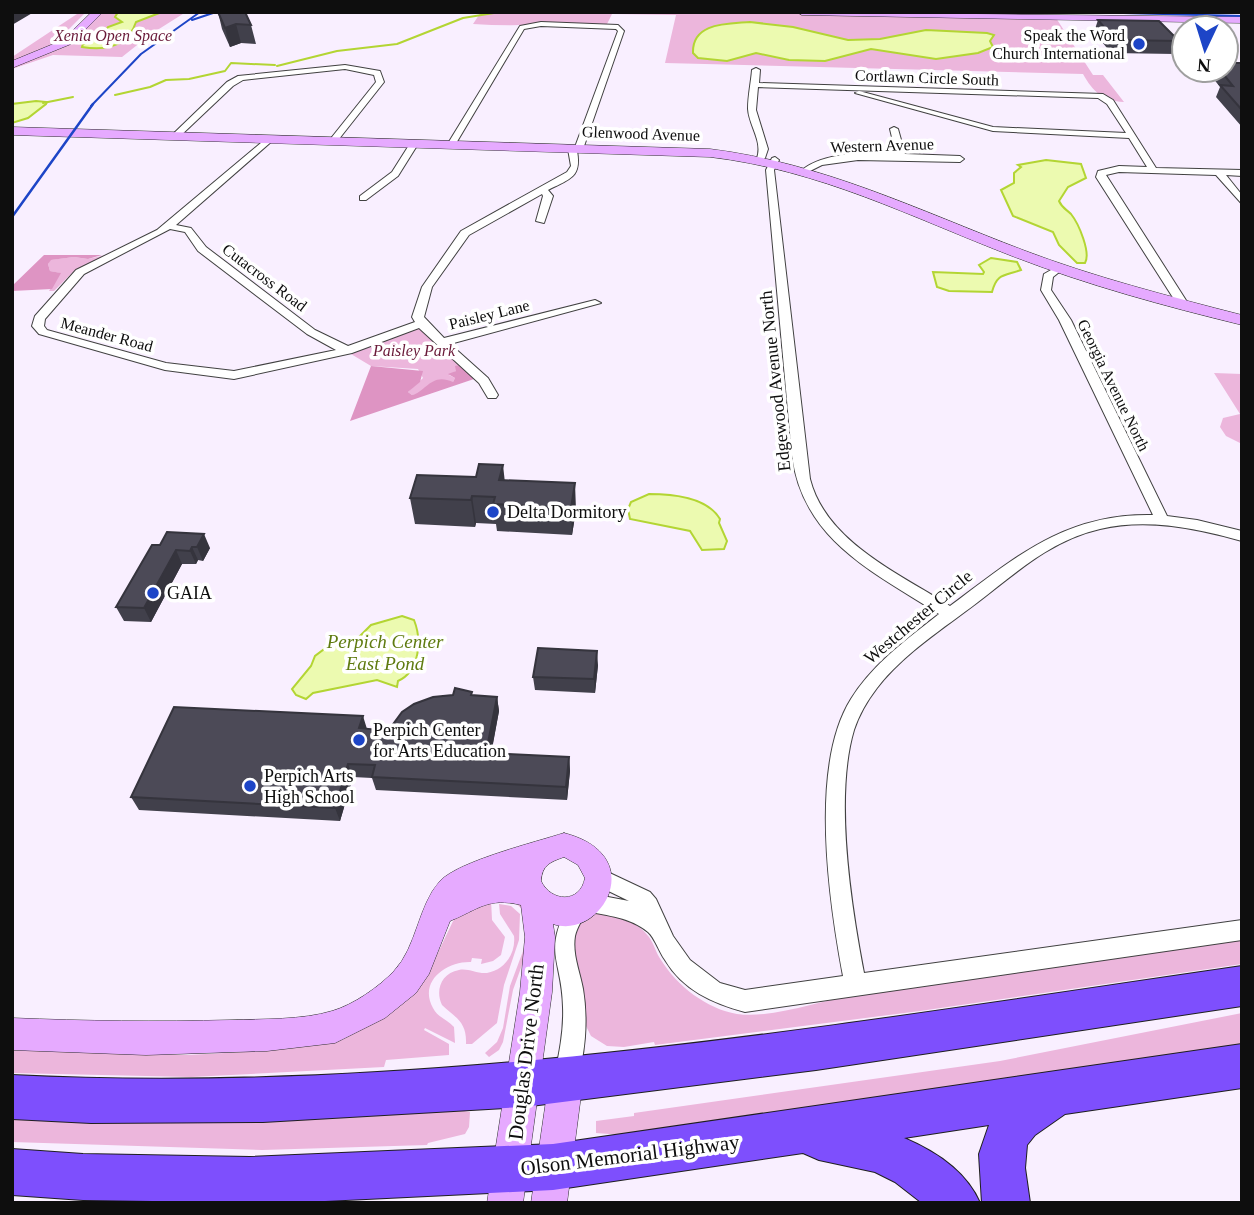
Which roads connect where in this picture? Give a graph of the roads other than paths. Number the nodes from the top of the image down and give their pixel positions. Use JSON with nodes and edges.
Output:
{"nodes":[{"id":1,"x":88,"y":12,"type":"edge"},
{"id":2,"x":98,"y":12,"type":"edge"},
{"id":3,"x":802,"y":12,"type":"edge"},
{"id":4,"x":868,"y":13,"type":"edge"},
{"id":5,"x":1055,"y":14,"type":"edge"},
{"id":6,"x":1170,"y":18,"type":"edge"},
{"id":7,"x":12,"y":65,"type":"edge"},
{"id":8,"x":756,"y":69,"type":"dead end"},
{"id":9,"x":753,"y":85,"type":"junction"},
{"id":10,"x":855,"y":89,"type":"junction"},
{"id":11,"x":894,"y":129,"type":"dead end"},
{"id":12,"x":12,"y":131,"type":"edge"},
{"id":13,"x":1132,"y":136,"type":"junction"},
{"id":14,"x":174,"y":137,"type":"junction"},
{"id":15,"x":268,"y":140,"type":"junction"},
{"id":16,"x":332,"y":142,"type":"junction"},
{"id":17,"x":414,"y":144,"type":"junction"},
{"id":18,"x":451,"y":145,"type":"junction"},
{"id":19,"x":576,"y":149,"type":"junction"},
{"id":20,"x":901,"y":157,"type":"junction"},
{"id":21,"x":768,"y":159,"type":"junction"},
{"id":22,"x":960,"y":159,"type":"dead end"},
{"id":23,"x":806,"y":170,"type":"junction"},
{"id":24,"x":1153,"y":170,"type":"junction"},
{"id":25,"x":1219,"y":173,"type":"junction"},
{"id":26,"x":1242,"y":173,"type":"edge"},
{"id":27,"x":543,"y":190,"type":"junction"},
{"id":28,"x":363,"y":198,"type":"dead end"},
{"id":29,"x":1242,"y":201,"type":"edge"},
{"id":30,"x":541,"y":220,"type":"dead end"},
{"id":31,"x":169,"y":226,"type":"junction"},
{"id":32,"x":1058,"y":268,"type":"junction"},
{"id":33,"x":595,"y":303,"type":"dead end"},
{"id":34,"x":1183,"y":305,"type":"junction"},
{"id":35,"x":1242,"y":320,"type":"edge"},
{"id":36,"x":421,"y":323,"type":"junction"},
{"id":37,"x":443,"y":342,"type":"junction"},
{"id":38,"x":348,"y":351,"type":"junction"},
{"id":39,"x":492,"y":395,"type":"dead end"},
{"id":40,"x":1162,"y":520,"type":"junction"},
{"id":41,"x":1242,"y":536,"type":"edge"},
{"id":42,"x":950,"y":614,"type":"junction"},
{"id":43,"x":542,"y":852,"type":"junction"},
{"id":44,"x":588,"y":896,"type":"junction"},
{"id":45,"x":532,"y":897,"type":"junction"},
{"id":46,"x":443,"y":911,"type":"junction"},
{"id":47,"x":657,"y":926,"type":"junction"},
{"id":48,"x":1242,"y":930,"type":"edge"},
{"id":49,"x":855,"y":984,"type":"junction"},
{"id":50,"x":1242,"y":986,"type":"edge"},
{"id":51,"x":12,"y":1034,"type":"edge"},
{"id":52,"x":1242,"y":1066,"type":"edge"},
{"id":53,"x":566,"y":1080,"type":"junction"},
{"id":54,"x":523,"y":1085,"type":"junction"},
{"id":55,"x":1069,"y":1093,"type":"junction"},
{"id":56,"x":12,"y":1097,"type":"edge"},
{"id":57,"x":787,"y":1134,"type":"junction"},
{"id":58,"x":12,"y":1172,"type":"edge"},
{"id":59,"x":530,"y":1186,"type":"edge"},
{"id":60,"x":956,"y":1203,"type":"edge"},
{"id":61,"x":1006,"y":1203,"type":"edge"}],
"edges":[{"from":1,"to":7,"type":"street"},
{"from":2,"to":7,"type":"street"},
{"from":3,"to":4,"type":"street"},
{"from":4,"to":5,"type":"street"},
{"from":5,"to":6,"type":"street"},
{"from":8,"to":9,"type":"street","name":"Edgewood Avenue North"},
{"from":9,"to":10,"type":"street","name":"Cortlawn Circle South"},
{"from":9,"to":21,"type":"street","name":"Edgewood Avenue North"},
{"from":10,"to":13,"type":"street"},
{"from":10,"to":13,"type":"street","name":"Cortlawn Circle South"},
{"from":11,"to":20,"type":"street"},
{"from":12,"to":14,"type":"street","name":"Glenwood Avenue"},
{"from":13,"to":24,"type":"street"},
{"from":14,"to":15,"type":"street","name":"Glenwood Avenue"},
{"from":14,"to":16,"type":"street"},
{"from":15,"to":16,"type":"street","name":"Glenwood Avenue"},
{"from":15,"to":31,"type":"street","name":"Meander Road"},
{"from":16,"to":17,"type":"street","name":"Glenwood Avenue"},
{"from":17,"to":18,"type":"street","name":"Glenwood Avenue"},
{"from":17,"to":28,"type":"street"},
{"from":18,"to":19,"type":"street","name":"Glenwood Avenue"},
{"from":18,"to":19,"type":"street"},
{"from":19,"to":21,"type":"street","name":"Glenwood Avenue"},
{"from":19,"to":27,"type":"street"},
{"from":20,"to":22,"type":"street","name":"Western Avenue"},
{"from":20,"to":23,"type":"street","name":"Western Avenue"},
{"from":21,"to":23,"type":"street","name":"Glenwood Avenue"},
{"from":21,"to":42,"type":"street","name":"Edgewood Avenue North"},
{"from":23,"to":32,"type":"street","name":"Glenwood Avenue"},
{"from":24,"to":25,"type":"street"},
{"from":24,"to":34,"type":"street"},
{"from":25,"to":26,"type":"street"},
{"from":25,"to":29,"type":"street"},
{"from":27,"to":30,"type":"street"},
{"from":27,"to":36,"type":"street"},
{"from":31,"to":38,"type":"street","name":"Cutacross Road"},
{"from":31,"to":38,"type":"street","name":"Meander Road"},
{"from":32,"to":34,"type":"street","name":"Glenwood Avenue"},
{"from":32,"to":40,"type":"street","name":"Georgia Avenue North"},
{"from":33,"to":37,"type":"street","name":"Paisley Lane"},
{"from":34,"to":35,"type":"street","name":"Glenwood Avenue"},
{"from":36,"to":37,"type":"street","name":"Paisley Lane"},
{"from":36,"to":38,"type":"street","name":"Meander Road"},
{"from":37,"to":39,"type":"street"},
{"from":40,"to":41,"type":"street","name":"Westchester Circle"},
{"from":40,"to":42,"type":"street","name":"Westchester Circle"},
{"from":42,"to":49,"type":"street","name":"Westchester Circle"},
{"from":43,"to":44,"type":"street"},
{"from":43,"to":45,"type":"street"},
{"from":43,"to":46,"type":"street"},
{"from":44,"to":45,"type":"street"},
{"from":44,"to":47,"type":"street"},
{"from":44,"to":47,"type":"street"},
{"from":44,"to":53,"type":"street","name":"Douglas Drive North"},
{"from":45,"to":46,"type":"street"},
{"from":45,"to":54,"type":"street","name":"Douglas Drive North"},
{"from":46,"to":51,"type":"street"},
{"from":47,"to":49,"type":"street"},
{"from":48,"to":49,"type":"street"},
{"from":50,"to":53,"type":"highway"},
{"from":52,"to":55,"type":"highway","name":"Olson Memorial Highway"},
{"from":53,"to":54,"type":"highway"},
{"from":53,"to":59,"type":"street","name":"Douglas Drive North"},
{"from":54,"to":56,"type":"highway"},
{"from":54,"to":59,"type":"street","name":"Douglas Drive North"},
{"from":55,"to":57,"type":"highway","name":"Olson Memorial Highway"},
{"from":55,"to":61,"type":"highway"},
{"from":57,"to":59,"type":"highway","name":"Olson Memorial Highway"},
{"from":57,"to":60,"type":"highway"},
{"from":58,"to":59,"type":"highway","name":"Olson Memorial Highway"}]}
